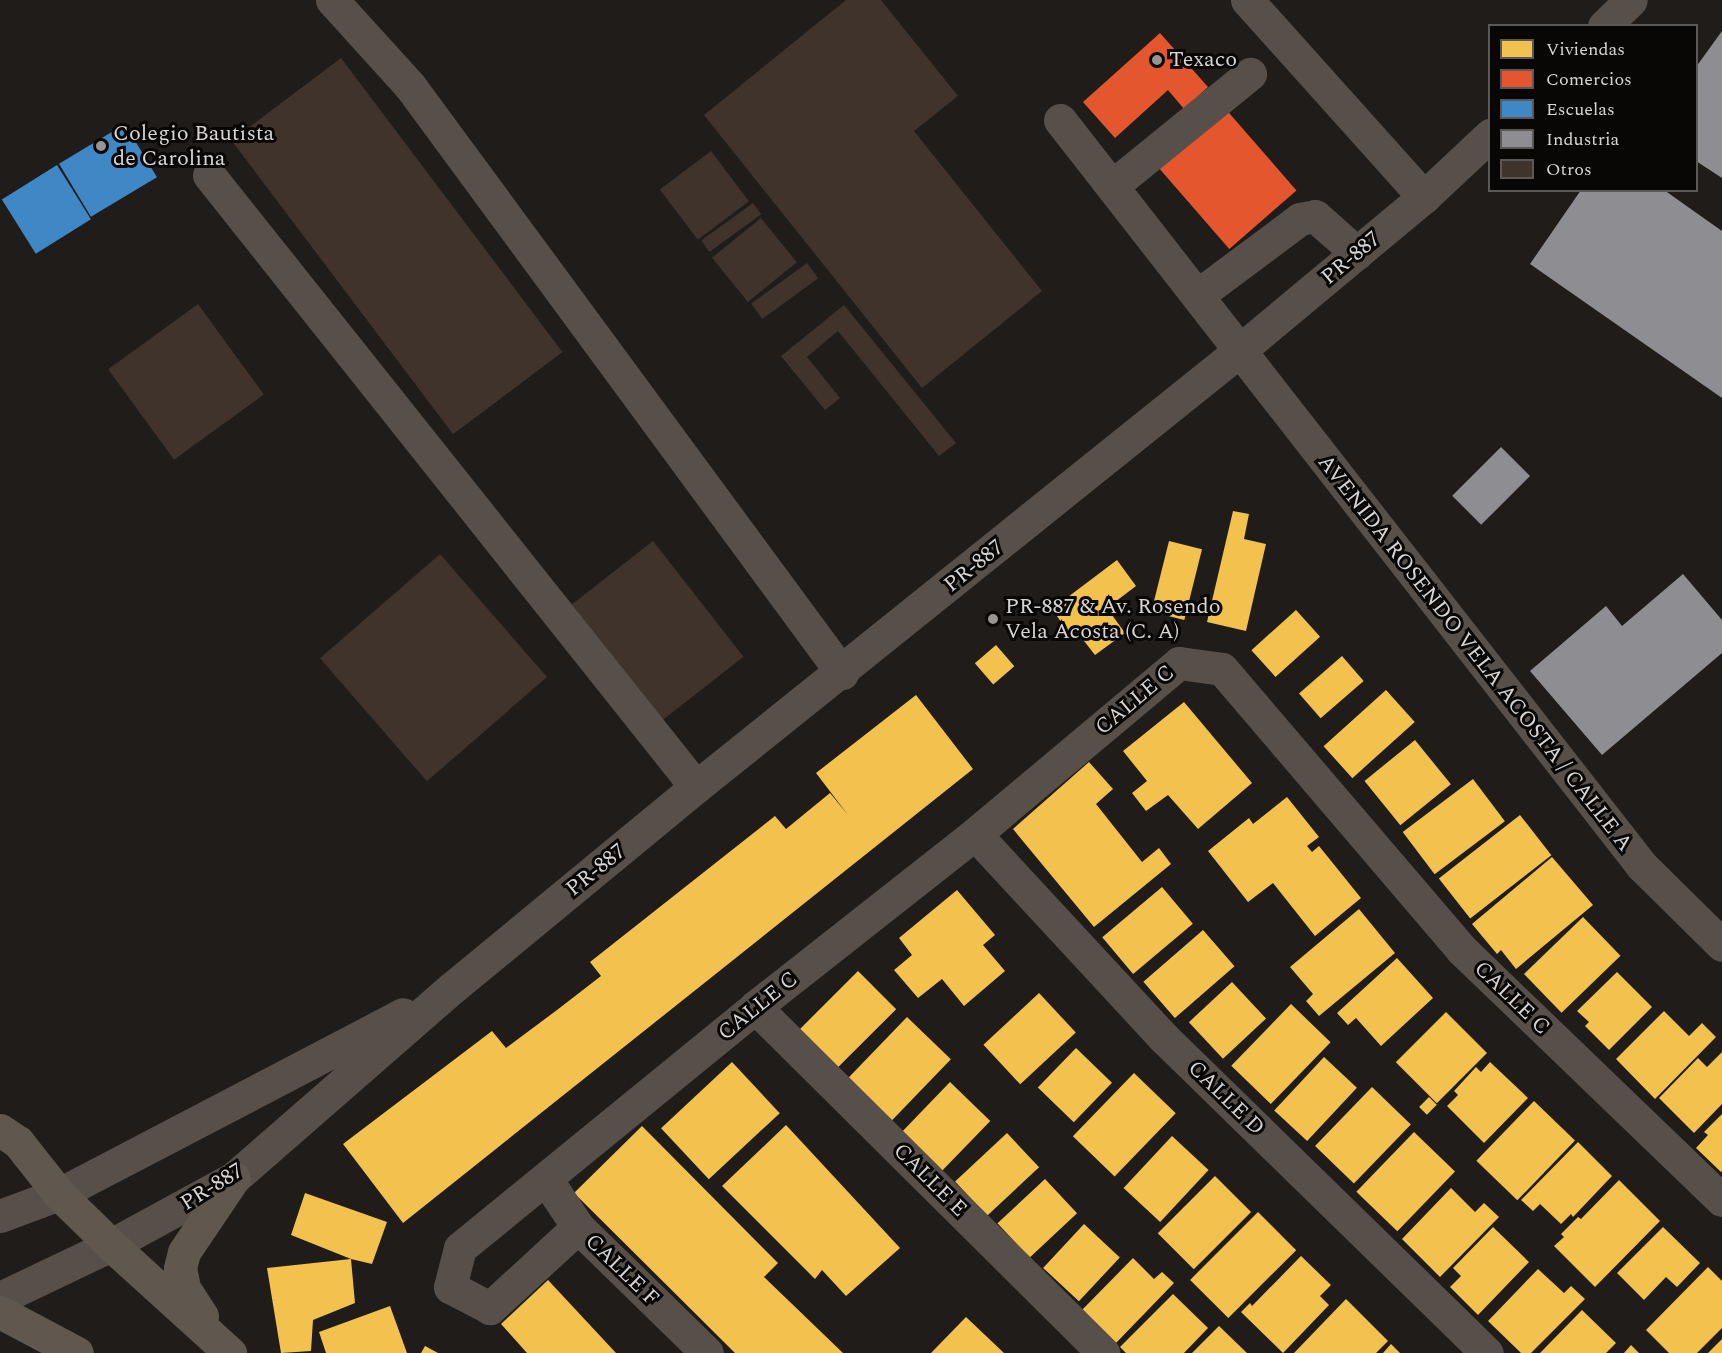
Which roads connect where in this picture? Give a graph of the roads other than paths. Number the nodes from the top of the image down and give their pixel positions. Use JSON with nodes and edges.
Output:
{"nodes":[{"id":1,"x":332,"y":0,"type":"edge"},
{"id":2,"x":1247,"y":0,"type":"edge"},
{"id":3,"x":1631,"y":0,"type":"edge"},
{"id":4,"x":1606,"y":24,"type":"edge"},
{"id":5,"x":1250,"y":74,"type":"dead end"},
{"id":6,"x":1060,"y":120,"type":"dead end"},
{"id":7,"x":1488,"y":137,"type":"edge"},
{"id":8,"x":209,"y":176,"type":"dead end"},
{"id":9,"x":1112,"y":186,"type":"junction"},
{"id":10,"x":1424,"y":197,"type":"junction"},
{"id":11,"x":1357,"y":253,"type":"junction"},
{"id":12,"x":1198,"y":296,"type":"junction"},
{"id":13,"x":1239,"y":351,"type":"junction"},
{"id":14,"x":842,"y":673,"type":"junction"},
{"id":15,"x":696,"y":788,"type":"junction"},
{"id":16,"x":975,"y":834,"type":"junction"},
{"id":17,"x":1722,"y":945,"type":"edge"},
{"id":18,"x":452,"y":988,"type":"junction"},
{"id":19,"x":755,"y":1007,"type":"junction"},
{"id":20,"x":0,"y":1130,"type":"edge"},
{"id":21,"x":234,"y":1178,"type":"junction"},
{"id":22,"x":546,"y":1179,"type":"junction"},
{"id":23,"x":59,"y":1194,"type":"junction"},
{"id":24,"x":1722,"y":1200,"type":"edge"},
{"id":25,"x":0,"y":1216,"type":"edge"},
{"id":26,"x":578,"y":1227,"type":"junction"},
{"id":27,"x":111,"y":1245,"type":"junction"},
{"id":28,"x":0,"y":1298,"type":"edge"},
{"id":29,"x":0,"y":1312,"type":"edge"},
{"id":30,"x":223,"y":1346,"type":"edge"},
{"id":31,"x":77,"y":1353,"type":"edge"},
{"id":32,"x":707,"y":1353,"type":"edge"},
{"id":33,"x":1104,"y":1353,"type":"edge"},
{"id":34,"x":1487,"y":1353,"type":"edge"}],
"edges":[{"from":1,"to":14,"type":"street"},
{"from":2,"to":10,"type":"street"},
{"from":3,"to":4,"type":"street"},
{"from":5,"to":9,"type":"street"},
{"from":6,"to":9,"type":"street","name":"AVENIDA ROSENDO VELA ACOSTA / CALLE A"},
{"from":7,"to":10,"type":"street","name":"PR-887"},
{"from":8,"to":15,"type":"street"},
{"from":9,"to":12,"type":"street","name":"AVENIDA ROSENDO VELA ACOSTA / CALLE A"},
{"from":10,"to":11,"type":"street","name":"PR-887"},
{"from":11,"to":12,"type":"street"},
{"from":11,"to":13,"type":"street","name":"PR-887"},
{"from":12,"to":13,"type":"street","name":"AVENIDA ROSENDO VELA ACOSTA / CALLE A"},
{"from":13,"to":14,"type":"street","name":"PR-887"},
{"from":13,"to":17,"type":"street","name":"AVENIDA ROSENDO VELA ACOSTA / CALLE A"},
{"from":14,"to":15,"type":"street","name":"PR-887"},
{"from":15,"to":18,"type":"street","name":"PR-887"},
{"from":16,"to":19,"type":"street","name":"CALLE C"},
{"from":16,"to":24,"type":"street","name":"CALLE C"},
{"from":16,"to":34,"type":"street","name":"CALLE D"},
{"from":18,"to":21,"type":"street","name":"PR-887"},
{"from":18,"to":23,"type":"street","name":"PR-887"},
{"from":19,"to":22,"type":"street","name":"CALLE C"},
{"from":19,"to":33,"type":"street","name":"CALLE E"},
{"from":20,"to":23,"type":"highway"},
{"from":21,"to":27,"type":"street","name":"PR-887"},
{"from":21,"to":30,"type":"highway"},
{"from":22,"to":26,"type":"street","name":"CALLE F"},
{"from":22,"to":26,"type":"street","name":"CALLE C"},
{"from":23,"to":25,"type":"street","name":"PR-887"},
{"from":23,"to":27,"type":"highway"},
{"from":26,"to":32,"type":"street","name":"CALLE F"},
{"from":27,"to":28,"type":"street","name":"PR-887"},
{"from":27,"to":30,"type":"highway"},
{"from":29,"to":31,"type":"highway"}]}
